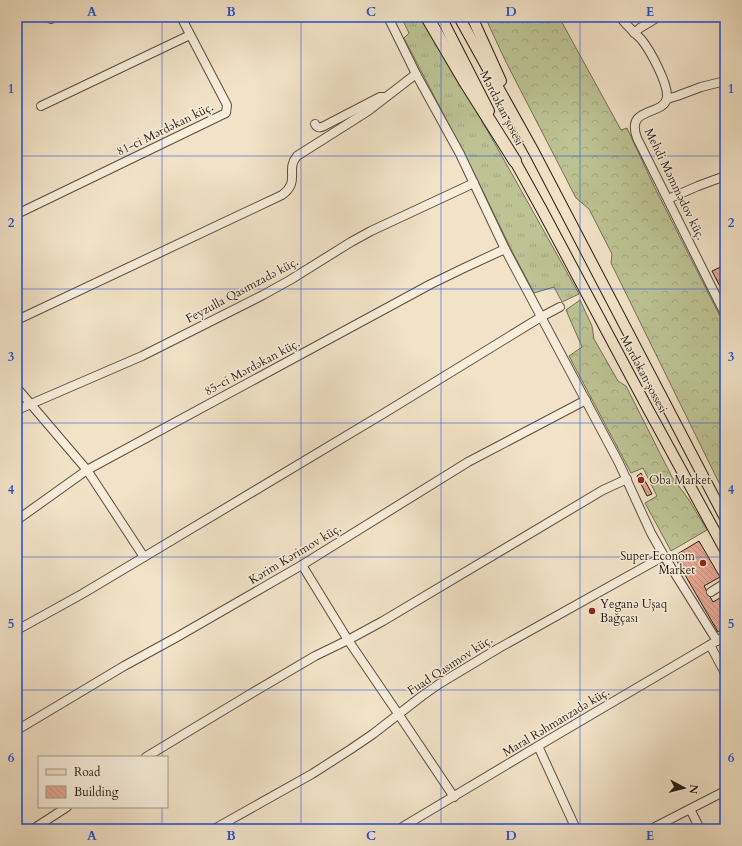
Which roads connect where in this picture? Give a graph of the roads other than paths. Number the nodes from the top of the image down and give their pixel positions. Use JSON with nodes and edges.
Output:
{"nodes":[{"id":1,"x":181,"y":17,"type":"edge"},
{"id":2,"x":388,"y":17,"type":"edge"},
{"id":3,"x":427,"y":17,"type":"edge"},
{"id":4,"x":441,"y":17,"type":"edge"},
{"id":5,"x":459,"y":17,"type":"edge"},
{"id":6,"x":472,"y":17,"type":"edge"},
{"id":7,"x":620,"y":17,"type":"edge"},
{"id":8,"x":658,"y":17,"type":"edge"},
{"id":9,"x":634,"y":33,"type":"junction"},
{"id":10,"x":190,"y":35,"type":"junction"},
{"id":11,"x":416,"y":74,"type":"junction"},
{"id":12,"x":725,"y":81,"type":"edge"},
{"id":13,"x":386,"y":98,"type":"junction"},
{"id":14,"x":667,"y":99,"type":"junction"},
{"id":15,"x":41,"y":106,"type":"dead end"},
{"id":16,"x":315,"y":124,"type":"dead end"},
{"id":17,"x":534,"y":152,"type":"junction"},
{"id":18,"x":515,"y":161,"type":"junction"},
{"id":19,"x":725,"y":176,"type":"edge"},
{"id":20,"x":474,"y":183,"type":"junction"},
{"id":21,"x":668,"y":199,"type":"junction"},
{"id":22,"x":560,"y":201,"type":"joint"},
{"id":23,"x":542,"y":210,"type":"joint"},
{"id":24,"x":17,"y":214,"type":"edge"},
{"id":25,"x":505,"y":249,"type":"junction"},
{"id":26,"x":560,"y":307,"type":"dead end"},
{"id":27,"x":725,"y":314,"type":"edge"},
{"id":28,"x":541,"y":317,"type":"junction"},
{"id":29,"x":17,"y":320,"type":"edge"},
{"id":30,"x":17,"y":388,"type":"edge"},
{"id":31,"x":586,"y":400,"type":"junction"},
{"id":32,"x":30,"y":404,"type":"junction"},
{"id":33,"x":17,"y":410,"type":"edge"},
{"id":34,"x":87,"y":470,"type":"junction"},
{"id":35,"x":626,"y":479,"type":"junction"},
{"id":36,"x":725,"y":518,"type":"edge"},
{"id":37,"x":17,"y":520,"type":"edge"},
{"id":38,"x":725,"y":550,"type":"edge"},
{"id":39,"x":664,"y":556,"type":"junction"},
{"id":40,"x":144,"y":557,"type":"junction"},
{"id":41,"x":302,"y":565,"type":"junction"},
{"id":42,"x":725,"y":583,"type":"edge"},
{"id":43,"x":711,"y":592,"type":"dead end"},
{"id":44,"x":17,"y":630,"type":"edge"},
{"id":45,"x":725,"y":636,"type":"edge"},
{"id":46,"x":348,"y":640,"type":"junction"},
{"id":47,"x":714,"y":643,"type":"junction"},
{"id":48,"x":725,"y":673,"type":"edge"},
{"id":49,"x":399,"y":715,"type":"junction"},
{"id":50,"x":17,"y":730,"type":"edge"},
{"id":51,"x":538,"y":746,"type":"junction"},
{"id":52,"x":148,"y":756,"type":"edge"},
{"id":53,"x":725,"y":791,"type":"edge"},
{"id":54,"x":454,"y":797,"type":"junction"},
{"id":55,"x":66,"y":808,"type":"edge"},
{"id":56,"x":690,"y":809,"type":"junction"},
{"id":57,"x":34,"y":829,"type":"edge"},
{"id":58,"x":214,"y":829,"type":"edge"},
{"id":59,"x":399,"y":829,"type":"edge"},
{"id":60,"x":576,"y":829,"type":"edge"},
{"id":61,"x":651,"y":829,"type":"edge"},
{"id":62,"x":700,"y":829,"type":"edge"}],
"edges":[{"from":1,"to":10,"type":"street","name":"81-ci Mərdəkan küç."},
{"from":2,"to":11,"type":"street"},
{"from":3,"to":18,"type":"highway"},
{"from":4,"to":18,"type":"main road","name":"Mərdəkan şosesi"},
{"from":5,"to":17,"type":"main road","name":"Mərdəkan şosesi"},
{"from":6,"to":17,"type":"main road"},
{"from":7,"to":9,"type":"street"},
{"from":8,"to":9,"type":"street"},
{"from":9,"to":14,"type":"street"},
{"from":10,"to":15,"type":"street"},
{"from":10,"to":24,"type":"street","name":"81-ci Mərdəkan küç."},
{"from":11,"to":13,"type":"street"},
{"from":11,"to":20,"type":"street"},
{"from":12,"to":14,"type":"street","name":"Mehdi Məmmədov küç."},
{"from":13,"to":16,"type":"street"},
{"from":13,"to":29,"type":"street"},
{"from":14,"to":21,"type":"street","name":"Mehdi Məmmədov küç."},
{"from":17,"to":22,"type":"main road","name":"Mərdəkan şosesi"},
{"from":18,"to":23,"type":"main road","name":"Mərdəkan şosesi"},
{"from":19,"to":21,"type":"street"},
{"from":20,"to":25,"type":"street"},
{"from":20,"to":32,"type":"street","name":"Feyzulla Qasımzadə küç."},
{"from":21,"to":27,"type":"street","name":"Mehdi Məmmədov küç."},
{"from":22,"to":36,"type":"main road","name":"Mərdəkan şossesi"},
{"from":23,"to":38,"type":"main road","name":"Mərdəkan şossesi"},
{"from":25,"to":28,"type":"street"},
{"from":25,"to":34,"type":"street","name":"85-ci Mərdəkan küç."},
{"from":26,"to":28,"type":"street"},
{"from":28,"to":31,"type":"street"},
{"from":28,"to":40,"type":"street"},
{"from":30,"to":32,"type":"street"},
{"from":31,"to":35,"type":"street"},
{"from":31,"to":41,"type":"street","name":"Kərim Kərimov küç."},
{"from":32,"to":33,"type":"street","name":"Feyzulla Qasımzadə küç."},
{"from":32,"to":34,"type":"street"},
{"from":34,"to":37,"type":"street","name":"85-ci Mərdəkan küç."},
{"from":34,"to":40,"type":"street"},
{"from":35,"to":39,"type":"street"},
{"from":35,"to":46,"type":"street"},
{"from":39,"to":47,"type":"street"},
{"from":39,"to":49,"type":"street","name":"Fuad Qasımov küç."},
{"from":40,"to":44,"type":"street"},
{"from":41,"to":46,"type":"street"},
{"from":41,"to":50,"type":"street","name":"Kərim Kərimov küç."},
{"from":42,"to":43,"type":"street"},
{"from":45,"to":47,"type":"street","name":"Maral Rəhmanzadə küç."},
{"from":46,"to":49,"type":"street"},
{"from":46,"to":52,"type":"street"},
{"from":47,"to":48,"type":"street"},
{"from":47,"to":51,"type":"street","name":"Maral Rəhmanzadə küç."},
{"from":49,"to":54,"type":"street"},
{"from":49,"to":58,"type":"street","name":"Fuad Qasımov küç."},
{"from":51,"to":54,"type":"street","name":"Maral Rəhmanzadə küç."},
{"from":51,"to":60,"type":"street"},
{"from":53,"to":56,"type":"street"},
{"from":54,"to":59,"type":"street","name":"Maral Rəhmanzadə küç."},
{"from":55,"to":57,"type":"street"},
{"from":56,"to":61,"type":"street"},
{"from":56,"to":62,"type":"street"}]}
